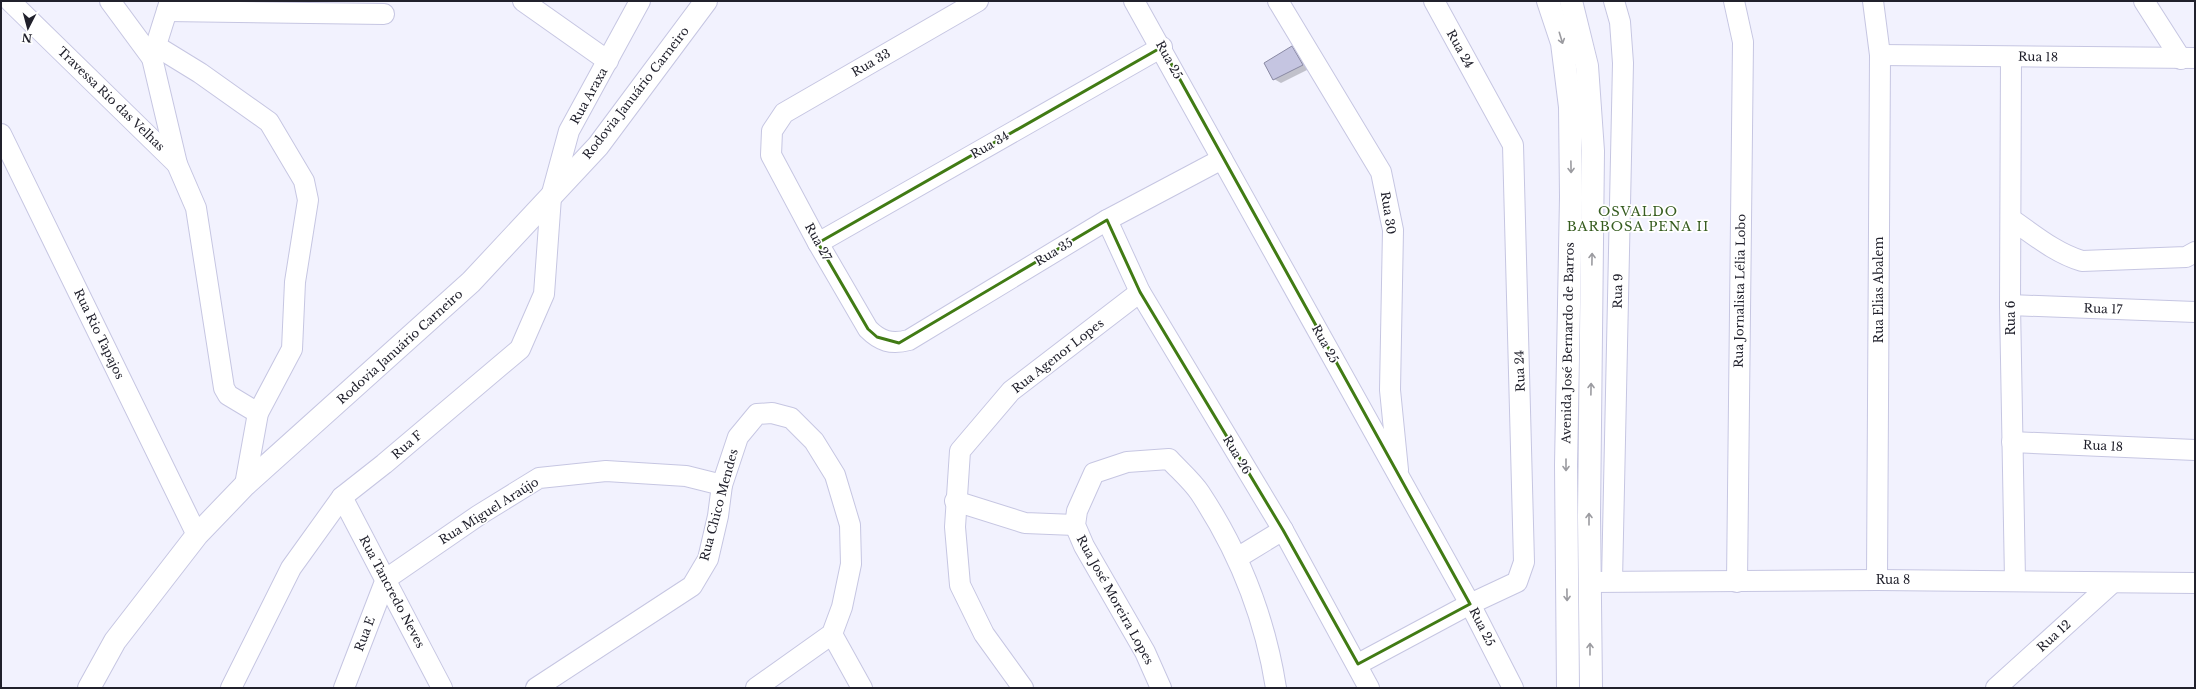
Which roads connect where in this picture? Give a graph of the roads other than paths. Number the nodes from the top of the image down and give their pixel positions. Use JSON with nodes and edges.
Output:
{"nodes":[{"id":1,"x":10,"y":1,"type":"edge"},
{"id":2,"x":110,"y":1,"type":"edge"},
{"id":3,"x":522,"y":1,"type":"edge"},
{"id":4,"x":640,"y":1,"type":"edge"},
{"id":5,"x":706,"y":1,"type":"edge"},
{"id":6,"x":978,"y":1,"type":"edge"},
{"id":7,"x":1134,"y":1,"type":"edge"},
{"id":8,"x":1278,"y":1,"type":"edge"},
{"id":9,"x":1434,"y":1,"type":"edge"},
{"id":10,"x":1548,"y":1,"type":"edge"},
{"id":11,"x":1571,"y":1,"type":"edge"},
{"id":12,"x":1614,"y":1,"type":"edge"},
{"id":13,"x":1734,"y":1,"type":"edge"},
{"id":14,"x":1873,"y":1,"type":"edge"},
{"id":15,"x":2144,"y":1,"type":"edge"},
{"id":16,"x":169,"y":6,"type":"edge"},
{"id":17,"x":384,"y":14,"type":"dead end"},
{"id":18,"x":1162,"y":47,"type":"junction"},
{"id":19,"x":154,"y":52,"type":"junction"},
{"id":20,"x":1880,"y":55,"type":"junction"},
{"id":21,"x":2011,"y":57,"type":"junction"},
{"id":22,"x":2188,"y":58,"type":"edge"},
{"id":23,"x":608,"y":60,"type":"junction"},
{"id":24,"x":772,"y":131,"type":"joint"},
{"id":25,"x":1,"y":134,"type":"edge"},
{"id":26,"x":1222,"y":159,"type":"junction"},
{"id":27,"x":177,"y":164,"type":"junction"},
{"id":28,"x":551,"y":197,"type":"junction"},
{"id":29,"x":2011,"y":219,"type":"junction"},
{"id":30,"x":1107,"y":220,"type":"junction"},
{"id":31,"x":818,"y":243,"type":"junction"},
{"id":32,"x":2195,"y":252,"type":"edge"},
{"id":33,"x":1140,"y":292,"type":"junction"},
{"id":34,"x":2010,"y":304,"type":"junction"},
{"id":35,"x":2195,"y":312,"type":"edge"},
{"id":36,"x":887,"y":342,"type":"joint"},
{"id":37,"x":258,"y":413,"type":"junction"},
{"id":38,"x":2012,"y":442,"type":"junction"},
{"id":39,"x":2195,"y":450,"type":"edge"},
{"id":40,"x":1398,"y":478,"type":"junction"},
{"id":41,"x":245,"y":485,"type":"junction"},
{"id":42,"x":722,"y":485,"type":"junction"},
{"id":43,"x":342,"y":497,"type":"junction"},
{"id":44,"x":955,"y":501,"type":"junction"},
{"id":45,"x":1075,"y":525,"type":"junction"},
{"id":46,"x":1283,"y":530,"type":"junction"},
{"id":47,"x":197,"y":535,"type":"junction"},
{"id":48,"x":1237,"y":558,"type":"junction"},
{"id":49,"x":386,"y":579,"type":"junction"},
{"id":50,"x":1877,"y":580,"type":"junction"},
{"id":51,"x":2015,"y":580,"type":"junction"},
{"id":52,"x":1612,"y":581,"type":"junction"},
{"id":53,"x":1590,"y":582,"type":"junction"},
{"id":54,"x":1737,"y":582,"type":"junction"},
{"id":55,"x":2112,"y":583,"type":"junction"},
{"id":56,"x":2195,"y":583,"type":"edge"},
{"id":57,"x":1470,"y":604,"type":"junction"},
{"id":58,"x":832,"y":634,"type":"junction"},
{"id":59,"x":1358,"y":664,"type":"junction"},
{"id":60,"x":89,"y":688,"type":"edge"},
{"id":61,"x":231,"y":688,"type":"edge"},
{"id":62,"x":344,"y":688,"type":"edge"},
{"id":63,"x":442,"y":688,"type":"edge"},
{"id":64,"x":536,"y":688,"type":"edge"},
{"id":65,"x":756,"y":688,"type":"edge"},
{"id":66,"x":862,"y":688,"type":"edge"},
{"id":67,"x":1023,"y":688,"type":"edge"},
{"id":68,"x":1161,"y":688,"type":"edge"},
{"id":69,"x":1276,"y":688,"type":"edge"},
{"id":70,"x":1369,"y":688,"type":"edge"},
{"id":71,"x":1513,"y":688,"type":"edge"},
{"id":72,"x":1568,"y":688,"type":"edge"},
{"id":73,"x":1591,"y":688,"type":"edge"},
{"id":74,"x":1996,"y":688,"type":"edge"}],
"edges":[{"from":1,"to":27,"type":"street","name":"Travessa Rio das Velhas"},
{"from":2,"to":19,"type":"street"},
{"from":3,"to":23,"type":"street"},
{"from":4,"to":23,"type":"street","name":"Rua Araxa"},
{"from":5,"to":28,"type":"main road","name":"Rodovia Januário Carneiro"},
{"from":6,"to":24,"type":"street","name":"Rua 33"},
{"from":7,"to":18,"type":"street","name":"Rua 25"},
{"from":8,"to":40,"type":"street","name":"Rua 30"},
{"from":9,"to":57,"type":"street","name":"Rua 24"},
{"from":10,"to":72,"type":"main road","name":"Avenida José Bernardo de Barros","one_way":true},
{"from":53,"to":11,"type":"main road","name":"Avenida José Bernardo de Barros","one_way":true},
{"from":12,"to":52,"type":"street","name":"Rua 9"},
{"from":13,"to":54,"type":"street","name":"Rua Jornalista Lélia Lobo"},
{"from":14,"to":20,"type":"street","name":"Rua Elias Abalem"},
{"from":15,"to":22,"type":"street"},
{"from":16,"to":17,"type":"street"},
{"from":16,"to":19,"type":"street"},
{"from":18,"to":26,"type":"street","name":"Rua 25"},
{"from":18,"to":31,"type":"street","name":"Rua 34"},
{"from":19,"to":27,"type":"street"},
{"from":19,"to":37,"type":"street"},
{"from":20,"to":21,"type":"street","name":"Rua 18"},
{"from":20,"to":50,"type":"street","name":"Rua Elias Abalem"},
{"from":21,"to":22,"type":"street","name":"Rua 18"},
{"from":21,"to":29,"type":"street","name":"Rua 6"},
{"from":23,"to":28,"type":"street","name":"Rua Araxa"},
{"from":24,"to":31,"type":"street","name":"Rua 27"},
{"from":25,"to":47,"type":"street","name":"Rua Rio Tapajos"},
{"from":26,"to":30,"type":"street","name":"Rua 35"},
{"from":26,"to":40,"type":"street","name":"Rua 25"},
{"from":27,"to":37,"type":"street"},
{"from":28,"to":41,"type":"main road","name":"Rodovia Januário Carneiro"},
{"from":28,"to":43,"type":"street","name":"Rua F"},
{"from":29,"to":32,"type":"street"},
{"from":29,"to":34,"type":"street","name":"Rua 6"},
{"from":30,"to":33,"type":"street","name":"Rua 26"},
{"from":30,"to":36,"type":"street","name":"Rua 35"},
{"from":31,"to":36,"type":"street","name":"Rua 27"},
{"from":33,"to":44,"type":"street","name":"Rua Agenor Lopes"},
{"from":33,"to":46,"type":"street","name":"Rua 26"},
{"from":34,"to":35,"type":"street","name":"Rua 17"},
{"from":34,"to":38,"type":"street","name":"Rua 6"},
{"from":37,"to":41,"type":"street"},
{"from":38,"to":39,"type":"street","name":"Rua 18"},
{"from":38,"to":51,"type":"street","name":"Rua 6"},
{"from":40,"to":57,"type":"street","name":"Rua 25"},
{"from":41,"to":47,"type":"main road","name":"Rodovia Januário Carneiro"},
{"from":42,"to":49,"type":"street","name":"Rua Miguel Araújo"},
{"from":42,"to":58,"type":"street","name":"Rua Chico Mendes"},
{"from":42,"to":64,"type":"street","name":"Rua Chico Mendes"},
{"from":43,"to":49,"type":"street","name":"Rua Tancredo Neves"},
{"from":43,"to":61,"type":"street","name":"Rua F"},
{"from":44,"to":45,"type":"street"},
{"from":44,"to":67,"type":"street","name":"Rua Agenor Lopes"},
{"from":45,"to":48,"type":"street","name":"Rua José Moreira Lopes"},
{"from":45,"to":68,"type":"street","name":"Rua José Moreira Lopes"},
{"from":46,"to":48,"type":"street"},
{"from":46,"to":59,"type":"street","name":"Rua 26"},
{"from":47,"to":60,"type":"main road","name":"Rodovia Januário Carneiro"},
{"from":48,"to":69,"type":"street","name":"Rua José Moreira Lopes"},
{"from":49,"to":62,"type":"street","name":"Rua E"},
{"from":49,"to":63,"type":"street","name":"Rua Tancredo Neves"},
{"from":50,"to":51,"type":"street","name":"Rua 8"},
{"from":50,"to":54,"type":"street","name":"Rua 8"},
{"from":51,"to":55,"type":"street","name":"Rua 8"},
{"from":52,"to":53,"type":"street","name":"Rua 8"},
{"from":52,"to":54,"type":"street","name":"Rua 8"},
{"from":73,"to":53,"type":"main road","name":"Avenida José Bernardo de Barros","one_way":true},
{"from":55,"to":56,"type":"street","name":"Rua 8"},
{"from":55,"to":74,"type":"street","name":"Rua 12"},
{"from":57,"to":59,"type":"street","name":"Rua 24"},
{"from":57,"to":71,"type":"street","name":"Rua 25"},
{"from":58,"to":65,"type":"street"},
{"from":58,"to":66,"type":"street"},
{"from":59,"to":70,"type":"street","name":"Rua 26"}]}
